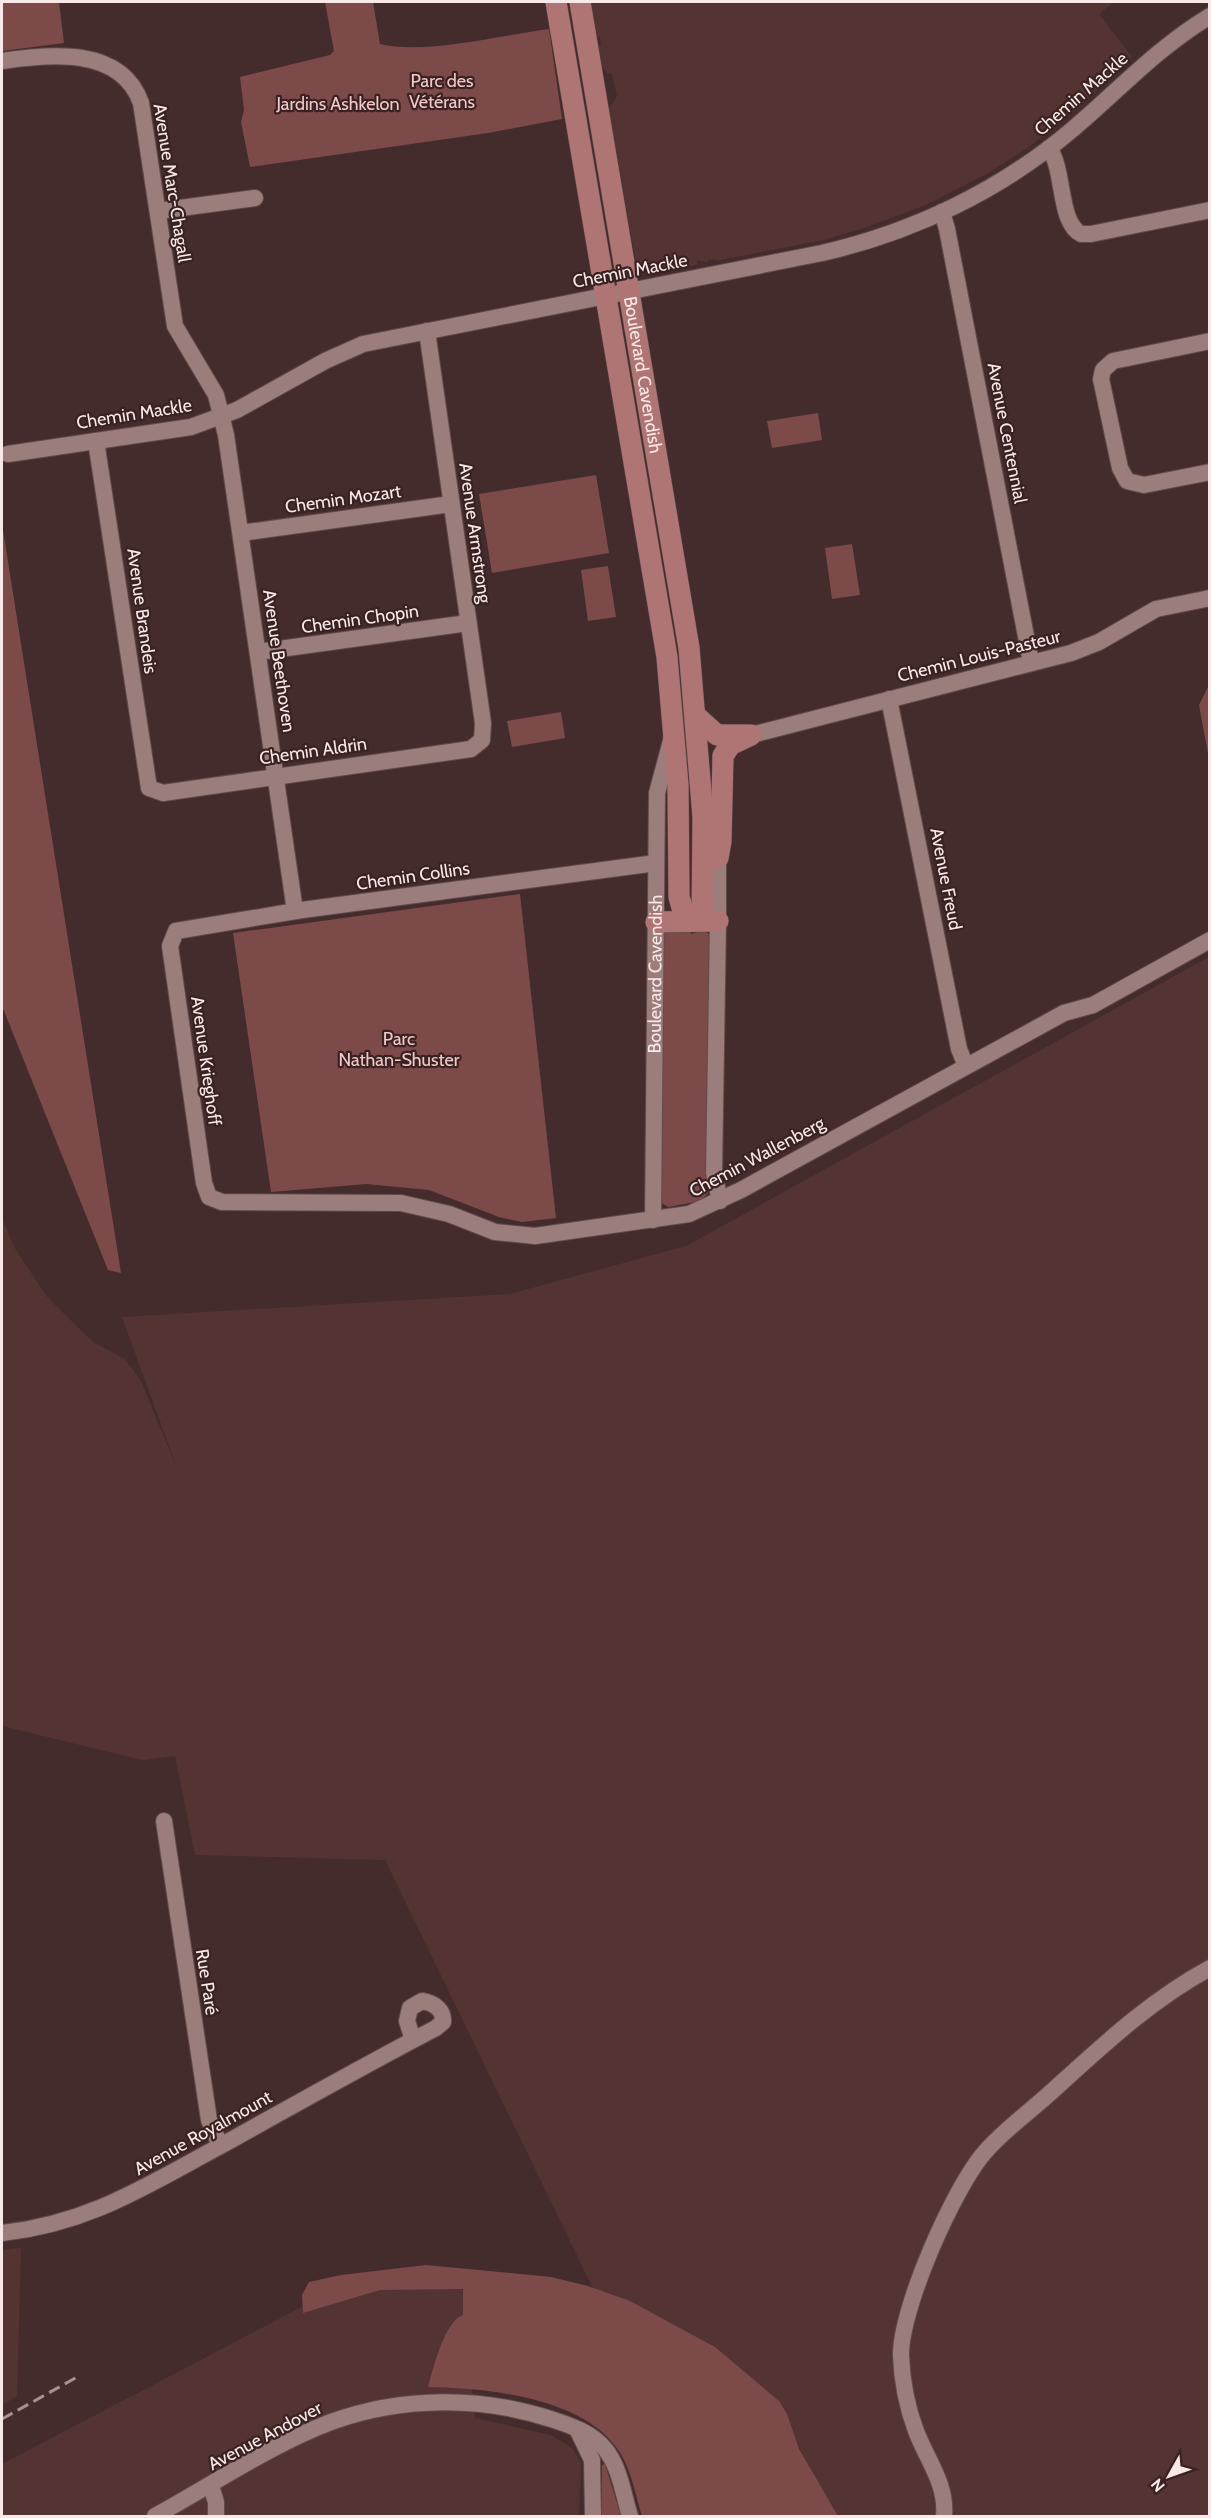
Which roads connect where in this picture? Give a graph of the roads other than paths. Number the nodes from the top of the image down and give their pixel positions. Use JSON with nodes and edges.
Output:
{"nodes":[{"id":1,"x":556,"y":2,"type":"edge"},
{"id":2,"x":580,"y":2,"type":"edge"},
{"id":3,"x":1209,"y":16,"type":"edge"},
{"id":4,"x":2,"y":61,"type":"edge"},
{"id":5,"x":1049,"y":148,"type":"junction"},
{"id":6,"x":255,"y":198,"type":"dead end"},
{"id":7,"x":1209,"y":210,"type":"edge"},
{"id":8,"x":158,"y":211,"type":"junction"},
{"id":9,"x":942,"y":212,"type":"junction"},
{"id":10,"x":630,"y":291,"type":"junction"},
{"id":11,"x":607,"y":296,"type":"junction"},
{"id":12,"x":427,"y":331,"type":"junction"},
{"id":13,"x":1209,"y":341,"type":"edge"},
{"id":14,"x":222,"y":416,"type":"junction"},
{"id":15,"x":96,"y":441,"type":"junction"},
{"id":16,"x":8,"y":454,"type":"dead end"},
{"id":17,"x":1209,"y":472,"type":"edge"},
{"id":18,"x":451,"y":504,"type":"junction"},
{"id":19,"x":241,"y":533,"type":"junction"},
{"id":20,"x":1209,"y":598,"type":"edge"},
{"id":21,"x":468,"y":623,"type":"junction"},
{"id":22,"x":258,"y":652,"type":"junction"},
{"id":23,"x":1031,"y":662,"type":"junction"},
{"id":24,"x":889,"y":699,"type":"junction"},
{"id":25,"x":697,"y":717,"type":"junction"},
{"id":26,"x":673,"y":731,"type":"junction"},
{"id":27,"x":751,"y":735,"type":"junction"},
{"id":28,"x":482,"y":740,"type":"joint"},
{"id":29,"x":697,"y":749,"type":"junction"},
{"id":30,"x":275,"y":776,"type":"junction"},
{"id":31,"x":148,"y":788,"type":"joint"},
{"id":32,"x":718,"y":858,"type":"junction"},
{"id":33,"x":656,"y":862,"type":"junction"},
{"id":34,"x":295,"y":911,"type":"junction"},
{"id":35,"x":702,"y":921,"type":"junction"},
{"id":36,"x":656,"y":922,"type":"junction"},
{"id":37,"x":176,"y":930,"type":"joint"},
{"id":38,"x":1209,"y":940,"type":"edge"},
{"id":39,"x":966,"y":1066,"type":"junction"},
{"id":40,"x":209,"y":1197,"type":"joint"},
{"id":41,"x":720,"y":1201,"type":"junction"},
{"id":42,"x":653,"y":1220,"type":"junction"},
{"id":43,"x":164,"y":1821,"type":"dead end"},
{"id":44,"x":1209,"y":1968,"type":"edge"},
{"id":45,"x":413,"y":2040,"type":"dead end"},
{"id":46,"x":220,"y":2145,"type":"junction"},
{"id":47,"x":2,"y":2233,"type":"edge"},
{"id":48,"x":576,"y":2428,"type":"junction"},
{"id":49,"x":211,"y":2486,"type":"junction"},
{"id":50,"x":158,"y":2516,"type":"edge"},
{"id":51,"x":216,"y":2517,"type":"edge"},
{"id":52,"x":593,"y":2517,"type":"edge"},
{"id":53,"x":630,"y":2517,"type":"edge"},
{"id":54,"x":944,"y":2517,"type":"edge"}],
"edges":[{"from":1,"to":11,"type":"main road","name":"Boulevard Cavendish"},
{"from":2,"to":10,"type":"main road","name":"Boulevard Cavendish"},
{"from":3,"to":5,"type":"street","name":"Chemin Mackle"},
{"from":4,"to":8,"type":"street","name":"Avenue Marc-Chagall"},
{"from":5,"to":7,"type":"street"},
{"from":5,"to":9,"type":"street","name":"Chemin Mackle"},
{"from":6,"to":8,"type":"street"},
{"from":8,"to":14,"type":"street","name":"Avenue Marc-Chagall"},
{"from":9,"to":10,"type":"street","name":"Chemin Mackle"},
{"from":9,"to":23,"type":"street","name":"Avenue Centennial"},
{"from":10,"to":11,"type":"street","name":"Chemin Mackle"},
{"from":10,"to":25,"type":"main road","name":"Boulevard Cavendish"},
{"from":11,"to":12,"type":"street","name":"Chemin Mackle"},
{"from":11,"to":26,"type":"main road","name":"Boulevard Cavendish"},
{"from":12,"to":14,"type":"street","name":"Chemin Mackle"},
{"from":12,"to":18,"type":"street","name":"Avenue Armstrong"},
{"from":13,"to":17,"type":"street"},
{"from":14,"to":15,"type":"street","name":"Chemin Mackle"},
{"from":14,"to":19,"type":"street","name":"Avenue Beethoven"},
{"from":15,"to":16,"type":"street","name":"Chemin Mackle"},
{"from":15,"to":31,"type":"street","name":"Avenue Brandeis"},
{"from":18,"to":19,"type":"street","name":"Chemin Mozart"},
{"from":18,"to":21,"type":"street","name":"Avenue Armstrong"},
{"from":19,"to":22,"type":"street","name":"Avenue Beethoven"},
{"from":20,"to":23,"type":"street","name":"Chemin Louis-Pasteur"},
{"from":21,"to":22,"type":"street","name":"Chemin Chopin"},
{"from":21,"to":28,"type":"street","name":"Avenue Armstrong"},
{"from":22,"to":30,"type":"street","name":"Avenue Beethoven"},
{"from":23,"to":24,"type":"street","name":"Chemin Louis-Pasteur"},
{"from":24,"to":27,"type":"street","name":"Chemin Louis-Pasteur"},
{"from":24,"to":39,"type":"street","name":"Avenue Freud"},
{"from":25,"to":27,"type":"main road"},
{"from":25,"to":29,"type":"main road","name":"Boulevard Cavendish"},
{"from":26,"to":33,"type":"street","name":"Boulevard Cavendish"},
{"from":26,"to":35,"type":"main road","name":"Boulevard Cavendish"},
{"from":27,"to":32,"type":"main road"},
{"from":28,"to":30,"type":"street","name":"Chemin Aldrin"},
{"from":29,"to":32,"type":"street","name":"Boulevard Cavendish"},
{"from":29,"to":35,"type":"main road","name":"Boulevard Cavendish"},
{"from":30,"to":31,"type":"street","name":"Chemin Aldrin"},
{"from":30,"to":34,"type":"street","name":"Avenue Beethoven"},
{"from":32,"to":35,"type":"street","name":"Boulevard Cavendish"},
{"from":33,"to":34,"type":"street","name":"Chemin Collins"},
{"from":33,"to":36,"type":"street","name":"Boulevard Cavendish"},
{"from":34,"to":37,"type":"street","name":"Chemin Collins"},
{"from":35,"to":36,"type":"main road"},
{"from":35,"to":41,"type":"street","name":"Boulevard Cavendish"},
{"from":36,"to":42,"type":"street","name":"Boulevard Cavendish"},
{"from":37,"to":40,"type":"street","name":"Avenue Krieghoff"},
{"from":38,"to":39,"type":"street","name":"Chemin Wallenberg"},
{"from":39,"to":41,"type":"street","name":"Chemin Wallenberg"},
{"from":40,"to":42,"type":"street","name":"Chemin Wallenberg"},
{"from":41,"to":42,"type":"street","name":"Chemin Wallenberg"},
{"from":43,"to":46,"type":"street","name":"Rue Paré"},
{"from":44,"to":54,"type":"street"},
{"from":45,"to":46,"type":"street","name":"Avenue Royalmount"},
{"from":46,"to":47,"type":"street","name":"Avenue Royalmount"},
{"from":48,"to":49,"type":"street","name":"Avenue Andover"},
{"from":48,"to":52,"type":"street"},
{"from":48,"to":53,"type":"street","name":"Avenue Andover"},
{"from":49,"to":50,"type":"street","name":"Avenue Andover"},
{"from":49,"to":51,"type":"street"}]}
